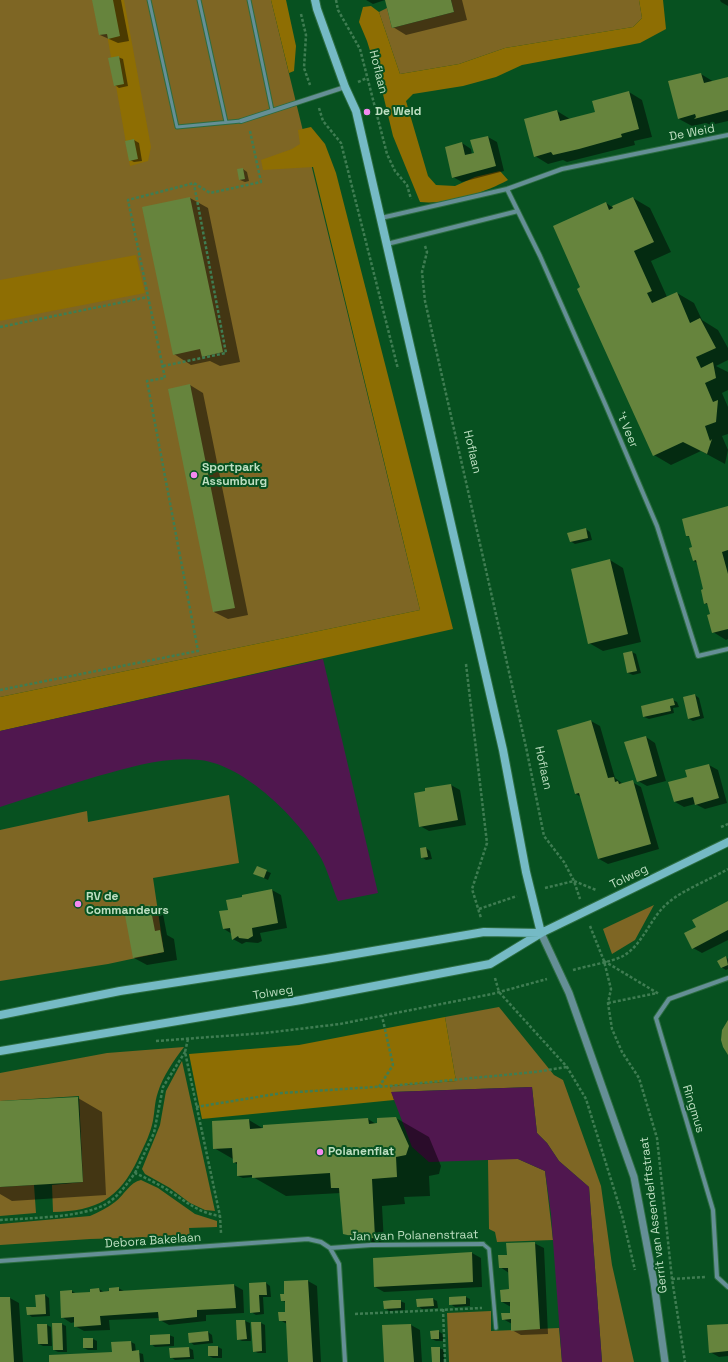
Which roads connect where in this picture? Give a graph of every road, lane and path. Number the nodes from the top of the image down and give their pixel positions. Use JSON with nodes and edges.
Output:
{"nodes":[{"id":1,"x":149,"y":0,"type":"edge"},
{"id":2,"x":198,"y":0,"type":"edge"},
{"id":3,"x":249,"y":0,"type":"edge"},
{"id":4,"x":316,"y":0,"type":"edge"},
{"id":5,"x":336,"y":0,"type":"edge"},
{"id":6,"x":300,"y":7,"type":"dead end"},
{"id":7,"x":345,"y":87,"type":"junction"},
{"id":8,"x":314,"y":96,"type":"junction"},
{"id":9,"x":272,"y":110,"type":"junction"},
{"id":10,"x":248,"y":118,"type":"junction"},
{"id":11,"x":242,"y":121,"type":"joint"},
{"id":12,"x":226,"y":122,"type":"junction"},
{"id":13,"x":728,"y":136,"type":"edge"},
{"id":14,"x":194,"y":183,"type":"junction"},
{"id":15,"x":507,"y":190,"type":"junction"},
{"id":16,"x":518,"y":211,"type":"junction"},
{"id":17,"x":415,"y":212,"type":"junction"},
{"id":18,"x":380,"y":218,"type":"junction"},
{"id":19,"x":422,"y":237,"type":"junction"},
{"id":20,"x":386,"y":244,"type":"junction"},
{"id":21,"x":148,"y":297,"type":"dead end"},
{"id":22,"x":0,"y":327,"type":"edge"},
{"id":23,"x":163,"y":366,"type":"junction"},
{"id":24,"x":400,"y":374,"type":"dead end"},
{"id":25,"x":728,"y":649,"type":"edge"},
{"id":26,"x":466,"y":662,"type":"dead end"},
{"id":27,"x":0,"y":690,"type":"edge"},
{"id":28,"x":728,"y":842,"type":"edge"},
{"id":29,"x":728,"y":869,"type":"edge"},
{"id":30,"x":479,"y":909,"type":"dead end"},
{"id":31,"x":584,"y":912,"type":"junction"},
{"id":32,"x":540,"y":933,"type":"junction"},
{"id":33,"x":604,"y":961,"type":"junction"},
{"id":34,"x":728,"y":978,"type":"edge"},
{"id":35,"x":658,"y":993,"type":"junction"},
{"id":36,"x":669,"y":999,"type":"junction"},
{"id":37,"x":608,"y":1004,"type":"junction"},
{"id":38,"x":0,"y":1015,"type":"edge"},
{"id":39,"x":382,"y":1016,"type":"junction"},
{"id":40,"x":0,"y":1050,"type":"edge"},
{"id":41,"x":185,"y":1052,"type":"junction"},
{"id":42,"x":567,"y":1067,"type":"junction"},
{"id":43,"x":379,"y":1087,"type":"junction"},
{"id":44,"x":196,"y":1107,"type":"junction"},
{"id":45,"x":135,"y":1173,"type":"junction"},
{"id":46,"x":220,"y":1216,"type":"junction"},
{"id":47,"x":0,"y":1220,"type":"edge"},
{"id":48,"x":308,"y":1240,"type":"joint"},
{"id":49,"x":483,"y":1244,"type":"joint"},
{"id":50,"x":222,"y":1246,"type":"junction"},
{"id":51,"x":330,"y":1248,"type":"junction"},
{"id":52,"x":0,"y":1262,"type":"edge"},
{"id":53,"x":636,"y":1272,"type":"dead end"},
{"id":54,"x":717,"y":1277,"type":"junction"},
{"id":55,"x":672,"y":1279,"type":"junction"},
{"id":56,"x":654,"y":1282,"type":"junction"},
{"id":57,"x":728,"y":1287,"type":"edge"},
{"id":58,"x":494,"y":1307,"type":"junction"},
{"id":59,"x":443,"y":1310,"type":"junction"},
{"id":60,"x":342,"y":1315,"type":"junction"},
{"id":61,"x":496,"y":1328,"type":"dead end"},
{"id":62,"x":345,"y":1362,"type":"edge"},
{"id":63,"x":445,"y":1362,"type":"edge"},
{"id":64,"x":665,"y":1362,"type":"edge"},
{"id":65,"x":686,"y":1362,"type":"edge"}],
"edges":[{"from":1,"to":12,"type":"lane"},
{"from":2,"to":12,"type":"lane"},
{"from":3,"to":9,"type":"lane"},
{"from":4,"to":7,"type":"main road"},
{"from":5,"to":17,"type":"path","name":"Hoflaan"},
{"from":6,"to":8,"type":"path"},
{"from":7,"to":8,"type":"street"},
{"from":7,"to":18,"type":"main road"},
{"from":8,"to":9,"type":"street"},
{"from":8,"to":24,"type":"path"},
{"from":9,"to":10,"type":"street"},
{"from":10,"to":11,"type":"street"},
{"from":10,"to":14,"type":"path"},
{"from":11,"to":12,"type":"lane"},
{"from":13,"to":15,"type":"street","name":"De Weid"},
{"from":14,"to":23,"type":"path"},
{"from":14,"to":23,"type":"path"},
{"from":15,"to":16,"type":"street","name":"'t Veer"},
{"from":15,"to":17,"type":"street","name":"De Weid"},
{"from":16,"to":19,"type":"street"},
{"from":16,"to":25,"type":"street","name":"'t Veer"},
{"from":17,"to":18,"type":"street","name":"De Weid"},
{"from":18,"to":20,"type":"main road"},
{"from":19,"to":20,"type":"street"},
{"from":19,"to":31,"type":"path","name":"Hoflaan"},
{"from":20,"to":32,"type":"main road"},
{"from":21,"to":22,"type":"path"},
{"from":23,"to":27,"type":"path"},
{"from":26,"to":30,"type":"path"},
{"from":28,"to":31,"type":"main road","name":"Tolweg"},
{"from":29,"to":33,"type":"path"},
{"from":31,"to":32,"type":"main road","name":"Tolweg"},
{"from":31,"to":33,"type":"path","name":"Gerrit van Assendelftstraat"},
{"from":32,"to":38,"type":"main road","name":"Tolweg"},
{"from":32,"to":40,"type":"main road","name":"Tolweg"},
{"from":32,"to":56,"type":"street","name":"Gerrit van Assendelftstraat"},
{"from":33,"to":35,"type":"path"},
{"from":33,"to":37,"type":"path","name":"Gerrit van Assendelftstraat"},
{"from":34,"to":36,"type":"street"},
{"from":35,"to":36,"type":"path"},
{"from":35,"to":37,"type":"path"},
{"from":36,"to":54,"type":"street","name":"Ringmus"},
{"from":37,"to":55,"type":"path","name":"Gerrit van Assendelftstraat"},
{"from":39,"to":41,"type":"path"},
{"from":39,"to":42,"type":"path","name":"Gerrit van Assendelftstraat"},
{"from":39,"to":43,"type":"path"},
{"from":41,"to":44,"type":"path"},
{"from":41,"to":45,"type":"path"},
{"from":42,"to":43,"type":"path"},
{"from":42,"to":53,"type":"path","name":"Gerrit van Assendelftstraat"},
{"from":43,"to":44,"type":"path"},
{"from":44,"to":46,"type":"path"},
{"from":45,"to":46,"type":"path"},
{"from":45,"to":47,"type":"path"},
{"from":46,"to":50,"type":"path"},
{"from":48,"to":50,"type":"street","name":"Debora Bakelaan"},
{"from":48,"to":51,"type":"street","name":"Jan van Polanenstraat"},
{"from":49,"to":51,"type":"street","name":"Jan van Polanenstraat"},
{"from":49,"to":58,"type":"street","name":"Jan van Polanenstraat"},
{"from":50,"to":52,"type":"street","name":"Debora Bakelaan"},
{"from":51,"to":60,"type":"street"},
{"from":54,"to":55,"type":"path"},
{"from":54,"to":57,"type":"street"},
{"from":55,"to":56,"type":"path"},
{"from":55,"to":65,"type":"path","name":"Gerrit van Assendelftstraat"},
{"from":56,"to":64,"type":"street","name":"Gerrit van Assendelftstraat"},
{"from":58,"to":59,"type":"path"},
{"from":58,"to":61,"type":"street","name":"Jan van Polanenstraat"},
{"from":59,"to":60,"type":"path"},
{"from":59,"to":63,"type":"path"},
{"from":60,"to":62,"type":"street"}]}
